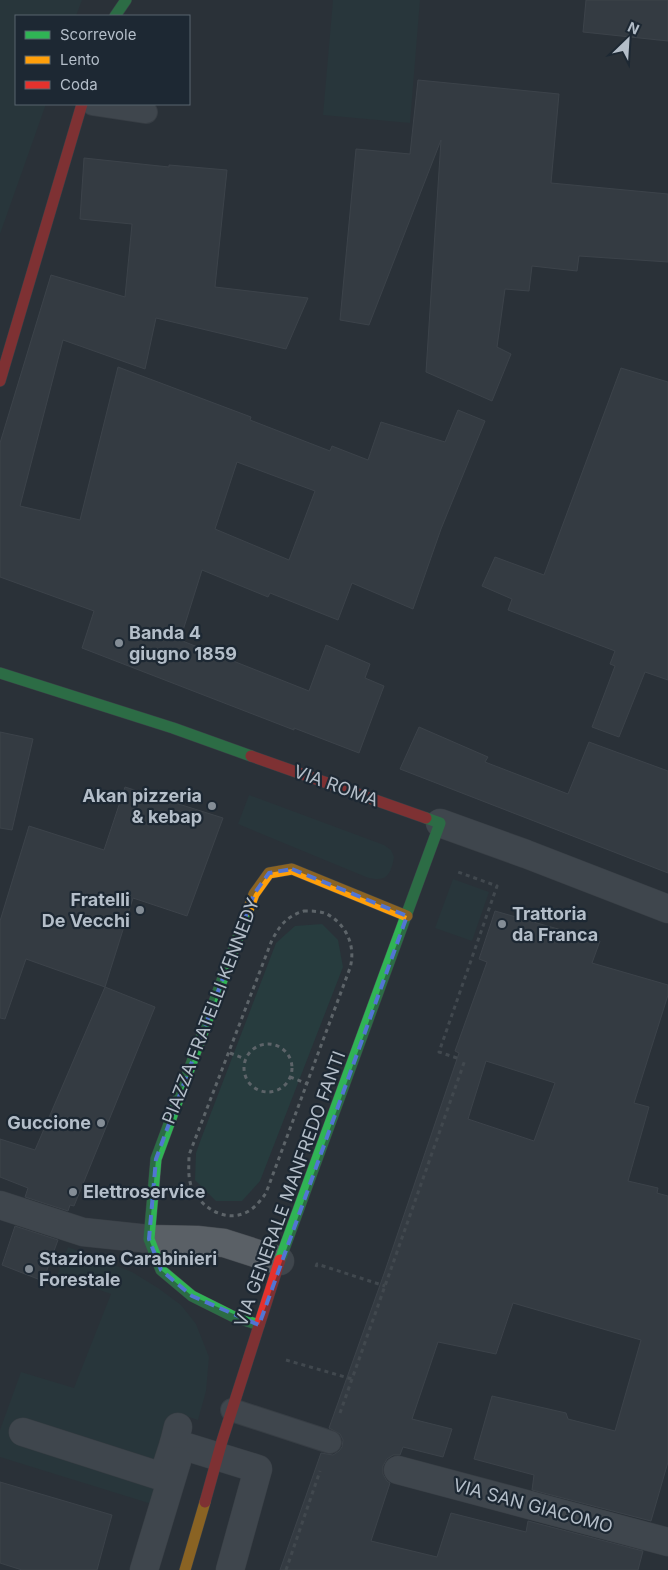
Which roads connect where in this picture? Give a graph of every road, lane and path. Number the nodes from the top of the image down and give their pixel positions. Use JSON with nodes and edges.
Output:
{"nodes":[{"id":1,"x":126,"y":0,"type":"edge"},
{"id":2,"x":116,"y":15,"type":"edge"},
{"id":3,"x":82,"y":105,"type":"edge"},
{"id":4,"x":100,"y":105,"type":"edge"},
{"id":5,"x":146,"y":112,"type":"dead end"},
{"id":6,"x":0,"y":381,"type":"edge"},
{"id":7,"x":0,"y":673,"type":"edge"},
{"id":8,"x":440,"y":823,"type":"junction"},
{"id":9,"x":427,"y":861,"type":"junction"},
{"id":10,"x":668,"y":909,"type":"edge"},
{"id":11,"x":407,"y":916,"type":"junction"},
{"id":12,"x":235,"y":1055,"type":"dead end"},
{"id":13,"x":457,"y":1058,"type":"dead end"},
{"id":14,"x":245,"y":1059,"type":"junction"},
{"id":15,"x":465,"y":1060,"type":"dead end"},
{"id":16,"x":290,"y":1077,"type":"junction"},
{"id":17,"x":308,"y":1084,"type":"junction"},
{"id":18,"x":0,"y":1204,"type":"edge"},
{"id":19,"x":149,"y":1239,"type":"junction"},
{"id":20,"x":280,"y":1260,"type":"junction"},
{"id":21,"x":314,"y":1273,"type":"dead end"},
{"id":22,"x":385,"y":1286,"type":"junction"},
{"id":23,"x":259,"y":1325,"type":"junction"},
{"id":24,"x":289,"y":1351,"type":"dead end"},
{"id":25,"x":286,"y":1360,"type":"junction"},
{"id":26,"x":284,"y":1368,"type":"dead end"},
{"id":27,"x":352,"y":1379,"type":"junction"},
{"id":28,"x":232,"y":1410,"type":"junction"},
{"id":29,"x":23,"y":1432,"type":"dead end"},
{"id":30,"x":178,"y":1438,"type":"junction"},
{"id":31,"x":330,"y":1442,"type":"junction"},
{"id":32,"x":218,"y":1456,"type":"junction"},
{"id":33,"x":398,"y":1470,"type":"dead end"},
{"id":34,"x":668,"y":1542,"type":"edge"},
{"id":35,"x":144,"y":1570,"type":"edge"},
{"id":36,"x":185,"y":1570,"type":"edge"},
{"id":37,"x":230,"y":1570,"type":"edge"},
{"id":38,"x":286,"y":1570,"type":"edge"}],
"edges":[{"from":1,"to":2,"type":"street"},
{"from":3,"to":6,"type":"street"},
{"from":4,"to":5,"type":"lane"},
{"from":7,"to":8,"type":"street","name":"VIA ROMA"},
{"from":8,"to":9,"type":"street","name":"VIA GENERALE MANFREDO FANTI"},
{"from":8,"to":10,"type":"street","name":"VIA ROMA"},
{"from":9,"to":11,"type":"street","name":"VIA GENERALE MANFREDO FANTI"},
{"from":9,"to":13,"type":"path"},
{"from":11,"to":19,"type":"street","name":"PIAZZA FRATELLI KENNEDY"},
{"from":11,"to":20,"type":"street","name":"VIA GENERALE MANFREDO FANTI"},
{"from":12,"to":14,"type":"path"},
{"from":14,"to":16,"type":"path"},
{"from":14,"to":16,"type":"path"},
{"from":15,"to":22,"type":"path"},
{"from":16,"to":17,"type":"path"},
{"from":17,"to":17,"type":"path"},
{"from":18,"to":19,"type":"street"},
{"from":19,"to":20,"type":"street"},
{"from":19,"to":23,"type":"street","name":"PIAZZA FRATELLI KENNEDY"},
{"from":20,"to":23,"type":"street","name":"VIA GENERALE MANFREDO FANTI"},
{"from":21,"to":22,"type":"path"},
{"from":22,"to":27,"type":"path"},
{"from":23,"to":28,"type":"street","name":"VIA GENERALE MANFREDO FANTI"},
{"from":24,"to":25,"type":"path"},
{"from":25,"to":26,"type":"path"},
{"from":25,"to":27,"type":"path"},
{"from":27,"to":31,"type":"path"},
{"from":28,"to":31,"type":"lane"},
{"from":28,"to":32,"type":"street","name":"VIA GENERALE MANFREDO FANTI"},
{"from":29,"to":30,"type":"street"},
{"from":30,"to":32,"type":"street"},
{"from":30,"to":35,"type":"street"},
{"from":31,"to":38,"type":"path"},
{"from":32,"to":36,"type":"street","name":"VIA GENERALE MANFREDO FANTI"},
{"from":32,"to":37,"type":"street"},
{"from":33,"to":34,"type":"street","name":"VIA SAN GIACOMO"}]}
